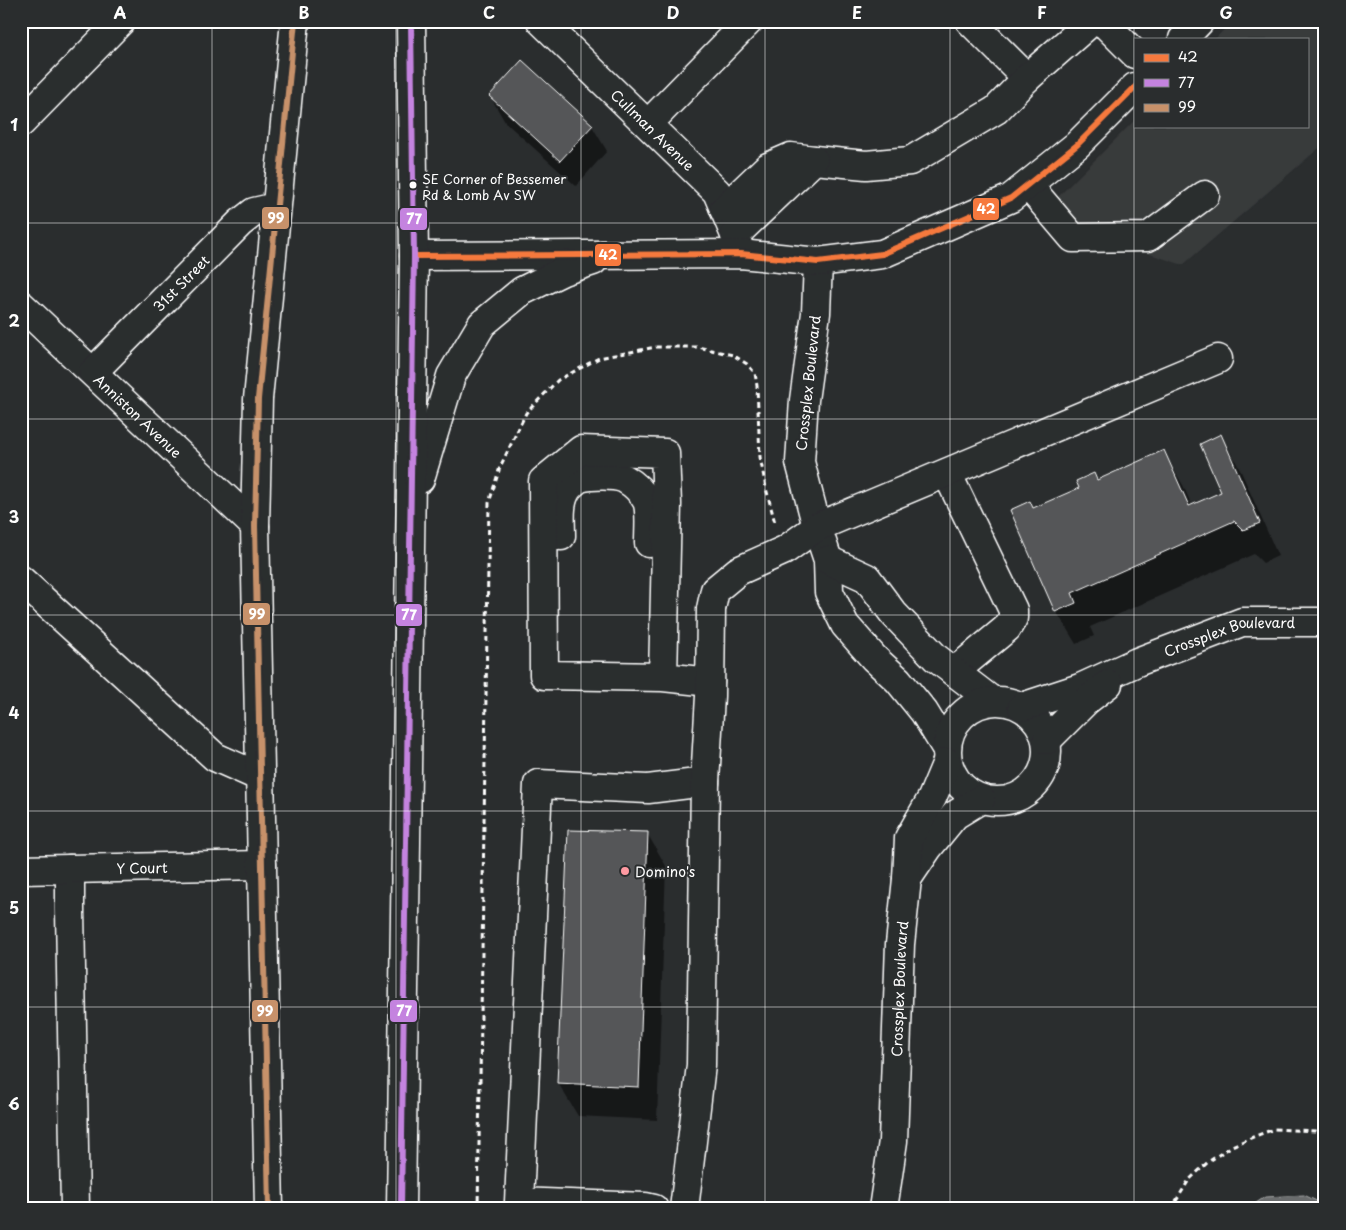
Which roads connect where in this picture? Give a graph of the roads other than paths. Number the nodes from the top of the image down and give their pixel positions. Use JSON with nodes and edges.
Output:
{"nodes":[{"id":1,"x":121,"y":21,"type":"edge"},
{"id":2,"x":296,"y":21,"type":"edge"},
{"id":3,"x":411,"y":21,"type":"edge"},
{"id":4,"x":541,"y":21,"type":"edge"},
{"id":5,"x":749,"y":21,"type":"edge"},
{"id":6,"x":970,"y":21,"type":"edge"},
{"id":7,"x":1092,"y":21,"type":"edge"},
{"id":8,"x":1102,"y":21,"type":"edge"},
{"id":9,"x":1200,"y":21,"type":"edge"},
{"id":10,"x":1184,"y":38,"type":"edge"},
{"id":11,"x":1134,"y":53,"type":"edge"},
{"id":12,"x":1027,"y":78,"type":"junction"},
{"id":13,"x":1134,"y":88,"type":"edge"},
{"id":14,"x":21,"y":123,"type":"edge"},
{"id":15,"x":648,"y":124,"type":"junction"},
{"id":16,"x":814,"y":160,"type":"junction"},
{"id":17,"x":1028,"y":185,"type":"junction"},
{"id":18,"x":1205,"y":194,"type":"dead end"},
{"id":19,"x":276,"y":207,"type":"junction"},
{"id":20,"x":724,"y":209,"type":"junction"},
{"id":21,"x":738,"y":244,"type":"junction"},
{"id":22,"x":613,"y":254,"type":"junction"},
{"id":23,"x":414,"y":256,"type":"junction"},
{"id":24,"x":818,"y":262,"type":"junction"},
{"id":25,"x":21,"y":305,"type":"edge"},
{"id":26,"x":1218,"y":359,"type":"dead end"},
{"id":27,"x":93,"y":372,"type":"junction"},
{"id":28,"x":947,"y":473,"type":"junction"},
{"id":29,"x":411,"y":509,"type":"junction"},
{"id":30,"x":256,"y":526,"type":"junction"},
{"id":31,"x":817,"y":527,"type":"junction"},
{"id":32,"x":828,"y":560,"type":"junction"},
{"id":33,"x":21,"y":580,"type":"edge"},
{"id":34,"x":665,"y":586,"type":"junction"},
{"id":35,"x":1325,"y":622,"type":"edge"},
{"id":36,"x":544,"y":624,"type":"junction"},
{"id":37,"x":1137,"y":662,"type":"junction"},
{"id":38,"x":954,"y":672,"type":"junction"},
{"id":39,"x":662,"y":677,"type":"junction"},
{"id":40,"x":710,"y":682,"type":"junction"},
{"id":41,"x":991,"y":700,"type":"junction"},
{"id":42,"x":1022,"y":707,"type":"junction"},
{"id":43,"x":1046,"y":740,"type":"junction"},
{"id":44,"x":947,"y":755,"type":"junction"},
{"id":45,"x":260,"y":777,"type":"junction"},
{"id":46,"x":705,"y":782,"type":"junction"},
{"id":47,"x":981,"y":799,"type":"junction"},
{"id":48,"x":262,"y":865,"type":"junction"},
{"id":49,"x":70,"y":869,"type":"junction"},
{"id":50,"x":21,"y":870,"type":"edge"},
{"id":51,"x":908,"y":879,"type":"junction"},
{"id":52,"x":75,"y":1209,"type":"edge"},
{"id":53,"x":270,"y":1209,"type":"edge"},
{"id":54,"x":401,"y":1209,"type":"edge"},
{"id":55,"x":654,"y":1209,"type":"edge"},
{"id":56,"x":684,"y":1209,"type":"edge"},
{"id":57,"x":882,"y":1209,"type":"edge"}],
"edges":[{"from":1,"to":14,"type":"street"},
{"from":2,"to":19,"type":"street"},
{"from":3,"to":23,"type":"street"},
{"from":4,"to":15,"type":"street","name":"Cullman Avenue"},
{"from":5,"to":15,"type":"street"},
{"from":6,"to":12,"type":"street"},
{"from":7,"to":12,"type":"street"},
{"from":8,"to":11,"type":"street"},
{"from":9,"to":10,"type":"street"},
{"from":12,"to":16,"type":"street"},
{"from":13,"to":17,"type":"street"},
{"from":15,"to":20,"type":"street","name":"Cullman Avenue"},
{"from":16,"to":20,"type":"street"},
{"from":16,"to":21,"type":"street"},
{"from":17,"to":18,"type":"street"},
{"from":17,"to":24,"type":"street"},
{"from":19,"to":27,"type":"street","name":"31st Street"},
{"from":19,"to":30,"type":"street"},
{"from":20,"to":21,"type":"street","name":"Cullman Avenue"},
{"from":21,"to":22,"type":"street"},
{"from":21,"to":24,"type":"street"},
{"from":22,"to":23,"type":"street"},
{"from":22,"to":29,"type":"street"},
{"from":23,"to":29,"type":"street"},
{"from":24,"to":31,"type":"street","name":"Crossplex Boulevard"},
{"from":25,"to":27,"type":"street","name":"Anniston Avenue"},
{"from":26,"to":28,"type":"street"},
{"from":27,"to":30,"type":"street","name":"Anniston Avenue"},
{"from":28,"to":31,"type":"street"},
{"from":28,"to":38,"type":"street"},
{"from":29,"to":54,"type":"street"},
{"from":30,"to":45,"type":"street"},
{"from":31,"to":32,"type":"street","name":"Crossplex Boulevard"},
{"from":31,"to":40,"type":"street"},
{"from":32,"to":38,"type":"street"},
{"from":32,"to":44,"type":"street","name":"Crossplex Boulevard"},
{"from":33,"to":45,"type":"street"},
{"from":34,"to":36,"type":"street"},
{"from":34,"to":36,"type":"street"},
{"from":34,"to":39,"type":"street"},
{"from":35,"to":37,"type":"street","name":"Crossplex Boulevard"},
{"from":36,"to":39,"type":"street"},
{"from":37,"to":42,"type":"street","name":"Crossplex Boulevard"},
{"from":37,"to":43,"type":"street","name":"Crossplex Boulevard"},
{"from":38,"to":41,"type":"street"},
{"from":39,"to":40,"type":"street"},
{"from":40,"to":46,"type":"street"},
{"from":41,"to":42,"type":"street"},
{"from":41,"to":44,"type":"street"},
{"from":42,"to":43,"type":"street","name":"Crossplex Boulevard"},
{"from":43,"to":47,"type":"street","name":"Crossplex Boulevard"},
{"from":44,"to":47,"type":"street","name":"Crossplex Boulevard"},
{"from":44,"to":51,"type":"street"},
{"from":45,"to":48,"type":"street"},
{"from":46,"to":55,"type":"street"},
{"from":46,"to":56,"type":"street"},
{"from":47,"to":51,"type":"street","name":"Crossplex Boulevard"},
{"from":48,"to":49,"type":"street","name":"Y Court"},
{"from":48,"to":53,"type":"street"},
{"from":49,"to":50,"type":"street","name":"Y Court"},
{"from":49,"to":52,"type":"street"},
{"from":51,"to":57,"type":"street","name":"Crossplex Boulevard"}]}
